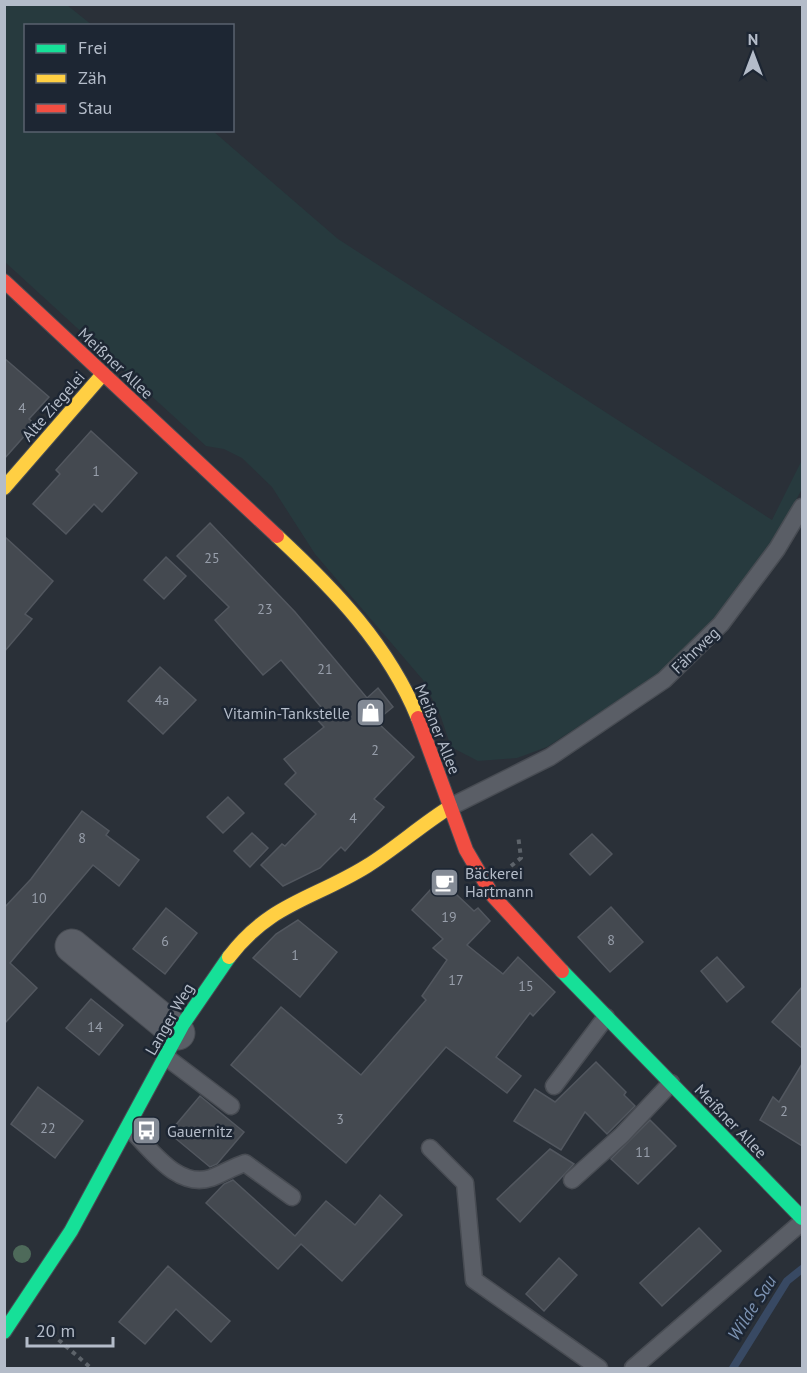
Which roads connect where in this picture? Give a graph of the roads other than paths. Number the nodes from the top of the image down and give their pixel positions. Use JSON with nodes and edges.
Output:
{"nodes":[{"id":1,"x":4,"y":281,"type":"edge"},
{"id":2,"x":103,"y":374,"type":"junction"},
{"id":3,"x":4,"y":488,"type":"edge"},
{"id":4,"x":802,"y":507,"type":"edge"},
{"id":5,"x":450,"y":807,"type":"junction"},
{"id":6,"x":72,"y":946,"type":"dead end"},
{"id":7,"x":606,"y":1017,"type":"junction"},
{"id":8,"x":172,"y":1045,"type":"junction"},
{"id":9,"x":671,"y":1083,"type":"junction"},
{"id":10,"x":554,"y":1086,"type":"dead end"},
{"id":11,"x":231,"y":1106,"type":"dead end"},
{"id":12,"x":129,"y":1128,"type":"junction"},
{"id":13,"x":430,"y":1148,"type":"dead end"},
{"id":14,"x":572,"y":1180,"type":"dead end"},
{"id":15,"x":292,"y":1197,"type":"dead end"},
{"id":16,"x":802,"y":1220,"type":"edge"},
{"id":17,"x":4,"y":1332,"type":"edge"},
{"id":18,"x":599,"y":1368,"type":"edge"},
{"id":19,"x":633,"y":1368,"type":"edge"}],
"edges":[{"from":1,"to":2,"type":"main road","name":"Meißner Allee"},
{"from":2,"to":3,"type":"main road","name":"Alte Ziegelei"},
{"from":2,"to":5,"type":"main road","name":"Meißner Allee"},
{"from":4,"to":5,"type":"lane","name":"Fährweg"},
{"from":5,"to":7,"type":"main road","name":"Meißner Allee"},
{"from":5,"to":8,"type":"main road","name":"Langer Weg"},
{"from":6,"to":8,"type":"street"},
{"from":7,"to":9,"type":"main road","name":"Meißner Allee"},
{"from":7,"to":10,"type":"lane"},
{"from":8,"to":11,"type":"lane"},
{"from":8,"to":12,"type":"main road","name":"Langer Weg"},
{"from":9,"to":14,"type":"lane"},
{"from":9,"to":16,"type":"main road","name":"Meißner Allee"},
{"from":12,"to":15,"type":"lane"},
{"from":12,"to":17,"type":"main road","name":"Langer Weg"},
{"from":13,"to":18,"type":"lane"},
{"from":16,"to":19,"type":"lane"}]}
